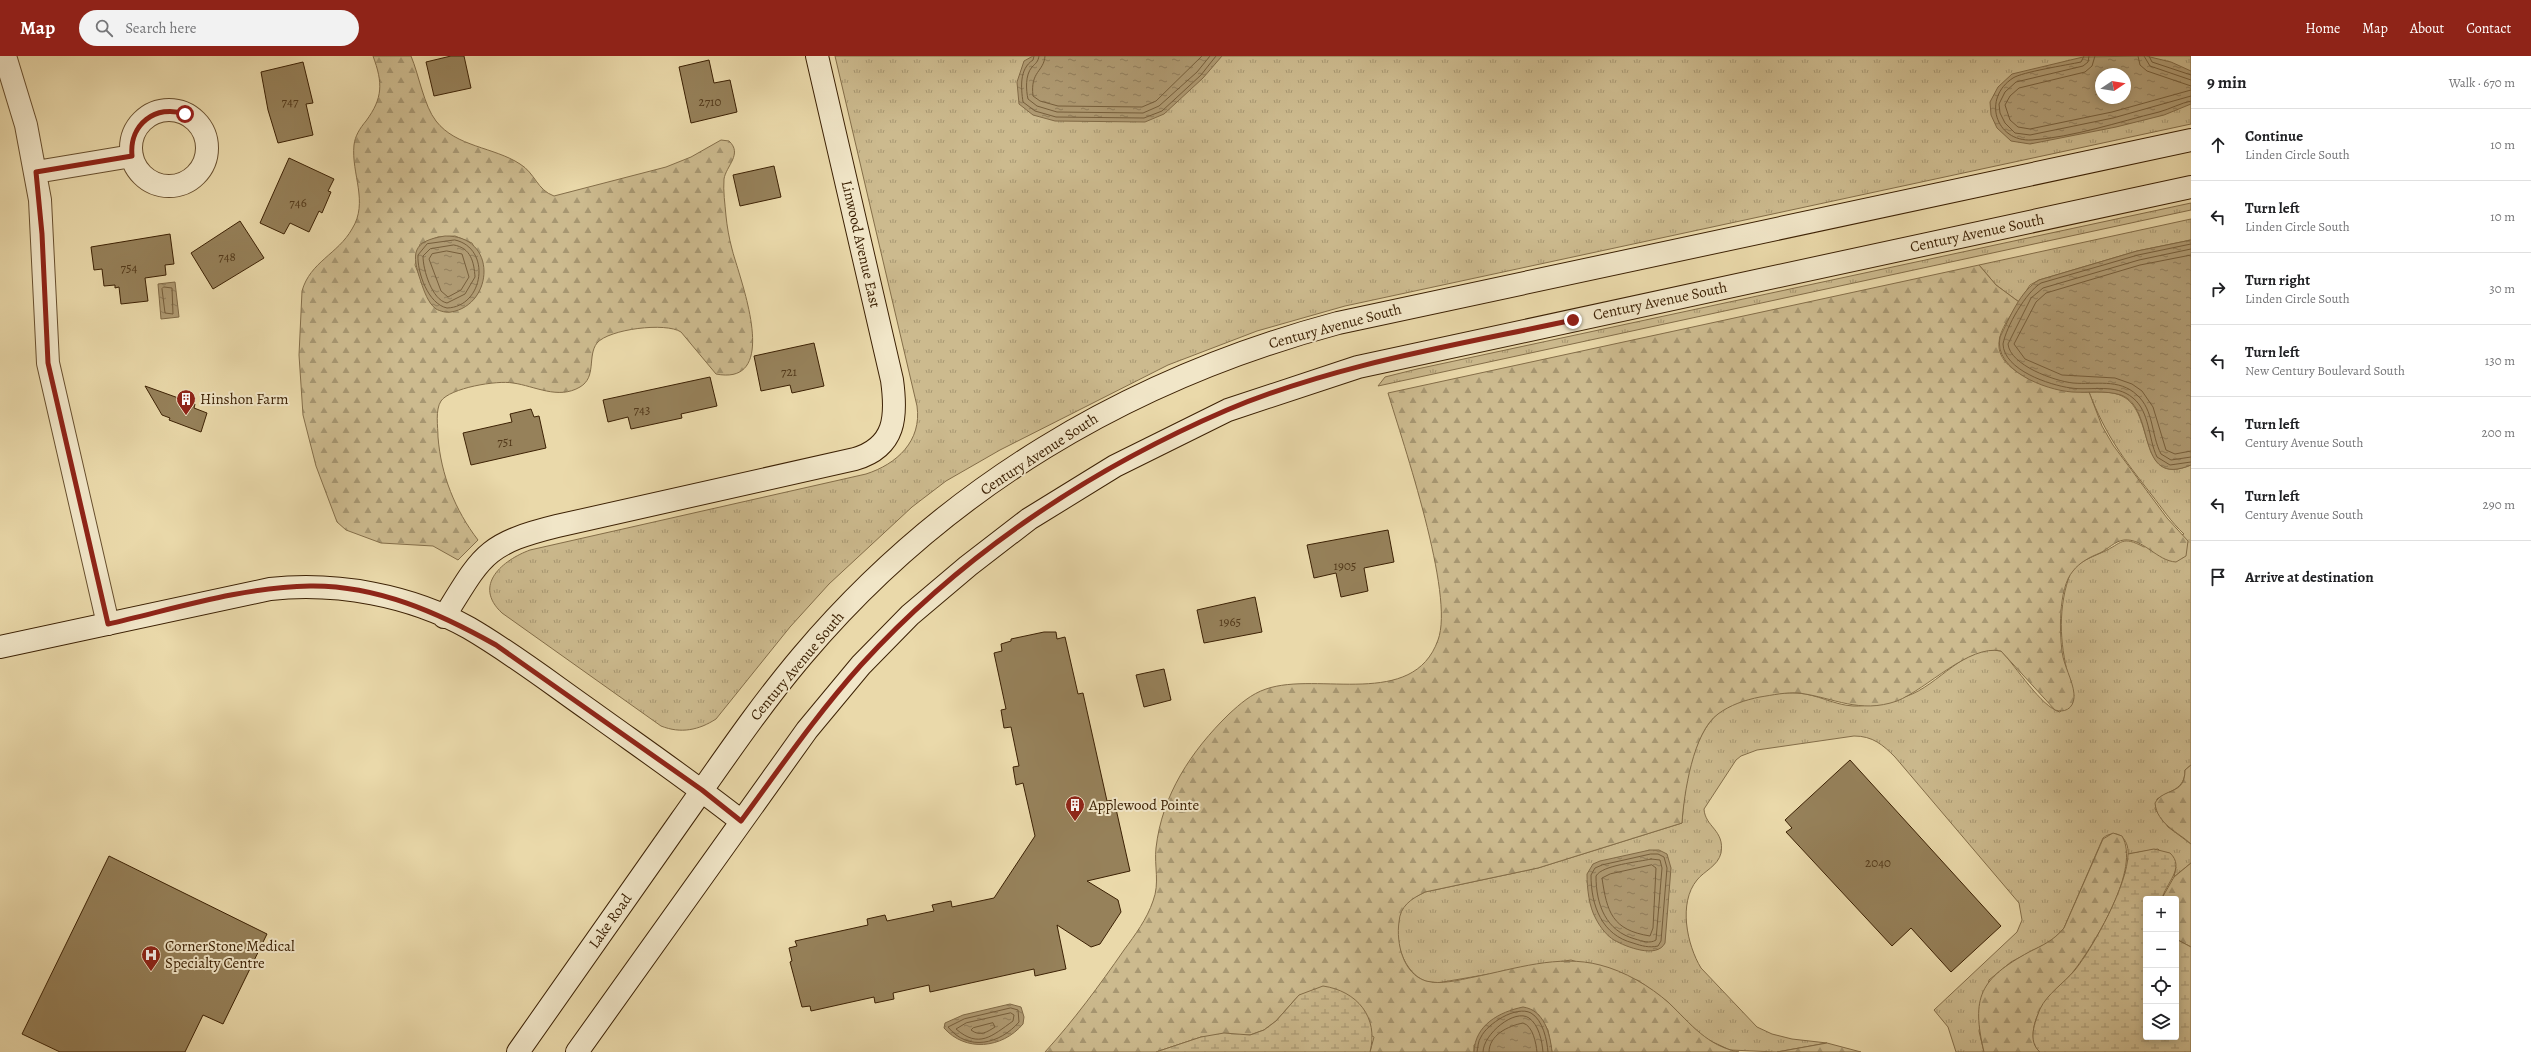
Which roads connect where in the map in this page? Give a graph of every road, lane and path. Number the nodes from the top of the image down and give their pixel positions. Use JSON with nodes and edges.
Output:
{"nodes":[{"id":1,"x":5,"y":56,"type":"edge"},
{"id":2,"x":817,"y":56,"type":"edge"},
{"id":3,"x":2191,"y":140,"type":"edge"},
{"id":4,"x":132,"y":156,"type":"dead end"},
{"id":5,"x":36,"y":172,"type":"junction"},
{"id":6,"x":2191,"y":187,"type":"edge"},
{"id":7,"x":444,"y":617,"type":"junction"},
{"id":8,"x":108,"y":624,"type":"junction"},
{"id":9,"x":0,"y":647,"type":"edge"},
{"id":10,"x":702,"y":790,"type":"junction"},
{"id":11,"x":741,"y":821,"type":"junction"},
{"id":12,"x":518,"y":1052,"type":"edge"},
{"id":13,"x":577,"y":1052,"type":"edge"}],
"edges":[{"from":1,"to":5,"type":"main road"},
{"from":2,"to":7,"type":"main road","name":"Linwood Avenue East"},
{"from":3,"to":10,"type":"main road","name":"Century Avenue South"},
{"from":4,"to":5,"type":"main road"},
{"from":5,"to":8,"type":"main road"},
{"from":6,"to":11,"type":"main road","name":"Century Avenue South"},
{"from":7,"to":8,"type":"main road"},
{"from":7,"to":10,"type":"main road"},
{"from":8,"to":9,"type":"main road"},
{"from":10,"to":11,"type":"main road"},
{"from":10,"to":12,"type":"main road","name":"Lake Road"},
{"from":11,"to":13,"type":"main road"}]}
